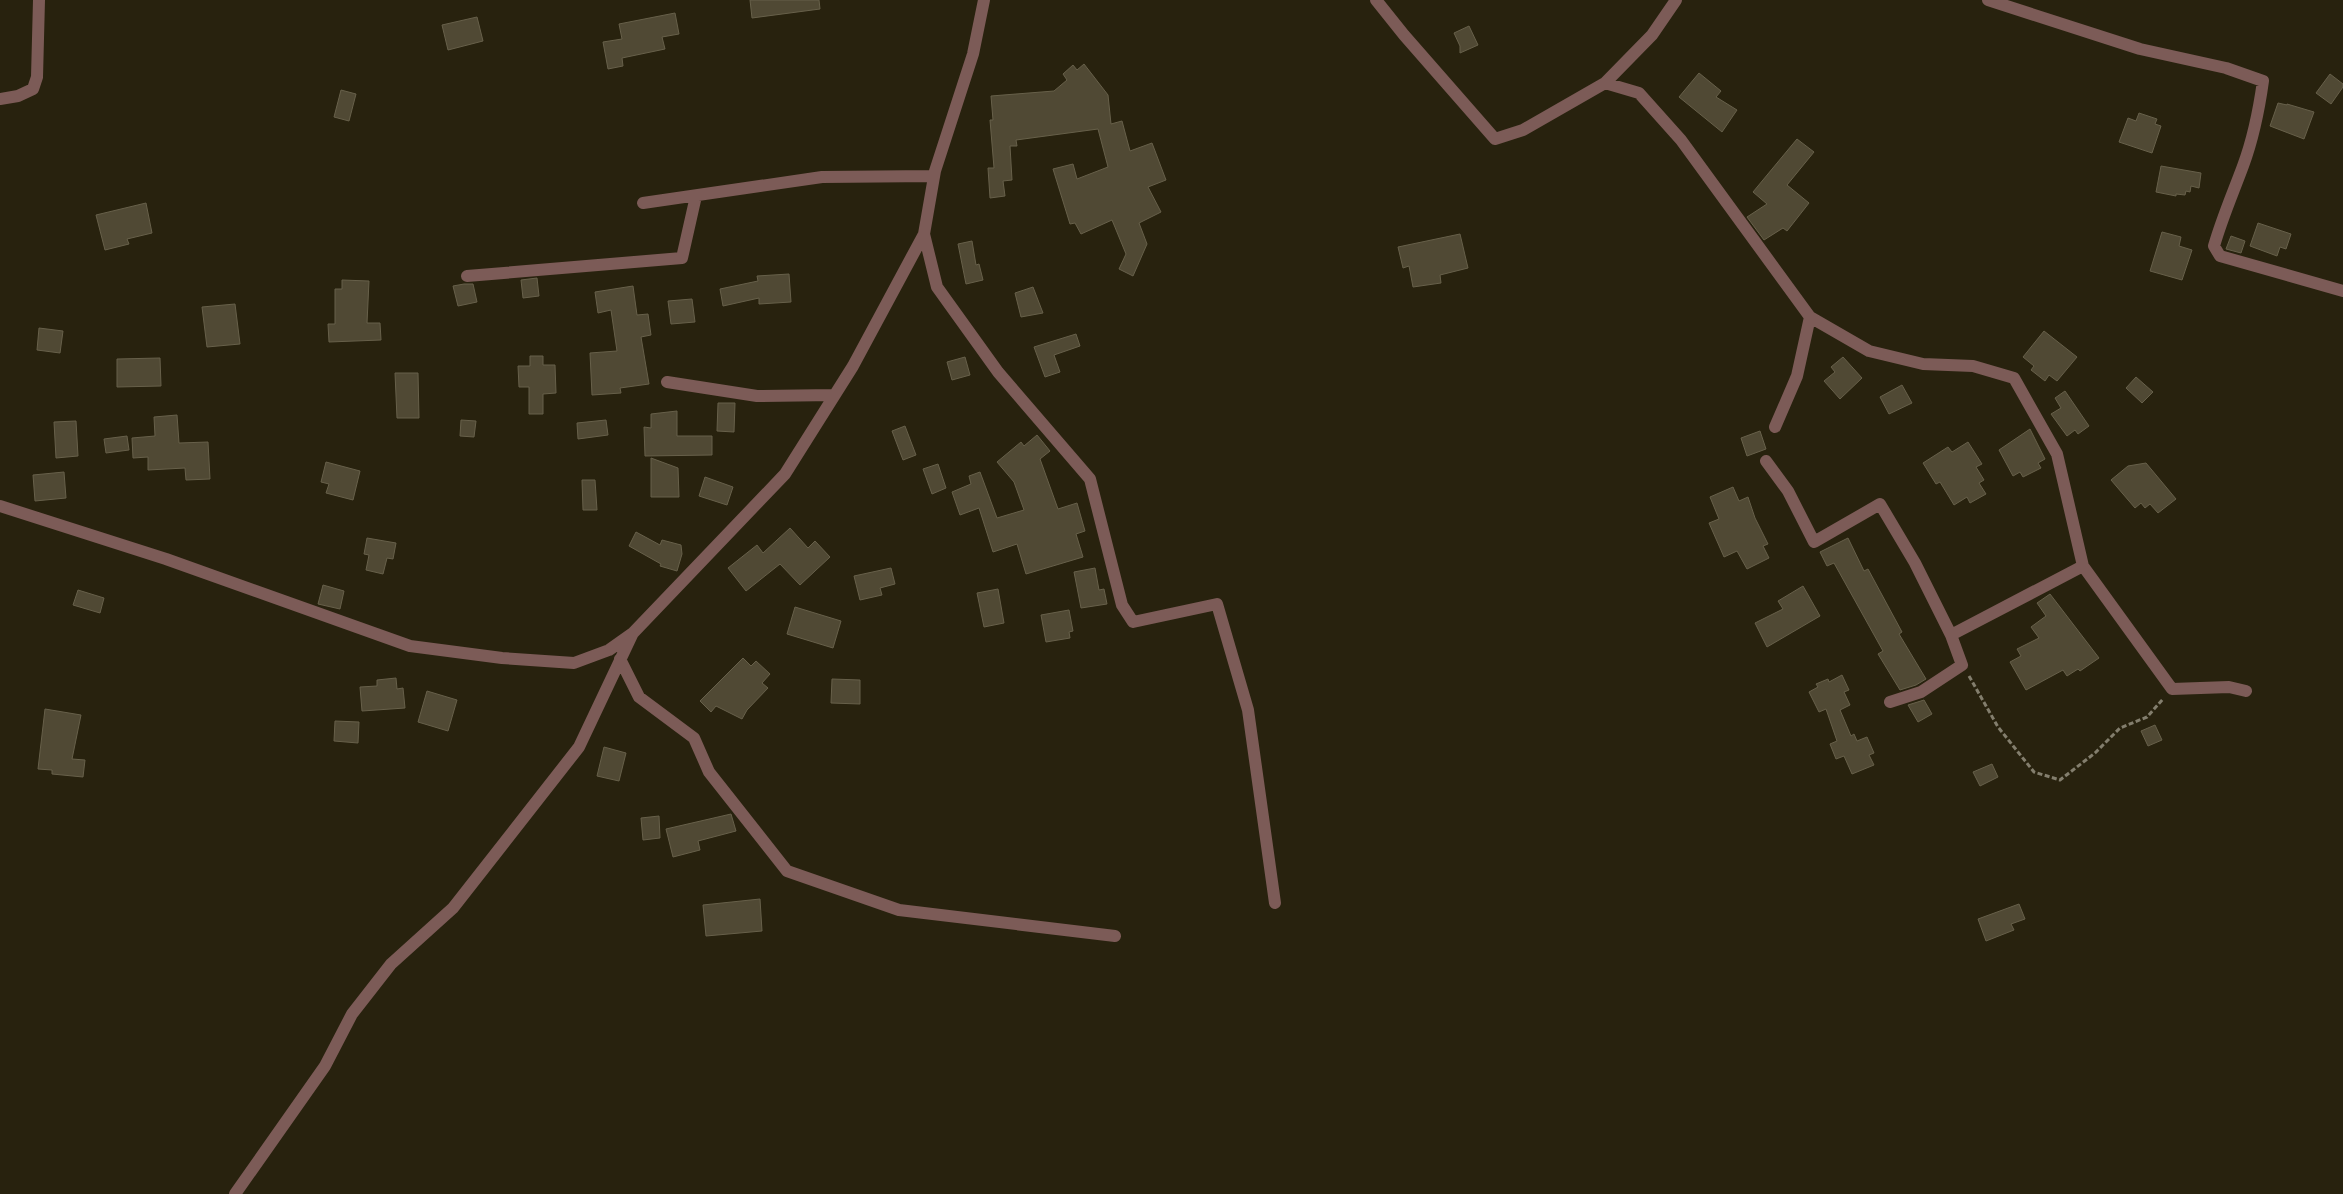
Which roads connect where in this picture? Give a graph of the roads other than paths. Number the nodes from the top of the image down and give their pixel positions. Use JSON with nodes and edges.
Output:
{"nodes":[{"id":1,"x":38,"y":0,"type":"edge"},
{"id":2,"x":984,"y":0,"type":"edge"},
{"id":3,"x":1376,"y":0,"type":"edge"},
{"id":4,"x":1676,"y":0,"type":"edge"},
{"id":5,"x":1988,"y":0,"type":"edge"},
{"id":6,"x":1605,"y":84,"type":"junction"},
{"id":7,"x":0,"y":99,"type":"edge"},
{"id":8,"x":934,"y":176,"type":"junction"},
{"id":9,"x":696,"y":196,"type":"junction"},
{"id":10,"x":643,"y":203,"type":"dead end"},
{"id":11,"x":924,"y":234,"type":"junction"},
{"id":12,"x":467,"y":276,"type":"dead end"},
{"id":13,"x":2343,"y":291,"type":"edge"},
{"id":14,"x":1810,"y":317,"type":"junction"},
{"id":15,"x":667,"y":382,"type":"dead end"},
{"id":16,"x":834,"y":395,"type":"junction"},
{"id":17,"x":1775,"y":428,"type":"dead end"},
{"id":18,"x":1766,"y":461,"type":"dead end"},
{"id":19,"x":0,"y":506,"type":"edge"},
{"id":20,"x":2083,"y":566,"type":"junction"},
{"id":21,"x":633,"y":633,"type":"junction"},
{"id":22,"x":1951,"y":635,"type":"junction"},
{"id":23,"x":620,"y":659,"type":"junction"},
{"id":24,"x":2246,"y":691,"type":"dead end"},
{"id":25,"x":1890,"y":702,"type":"dead end"},
{"id":26,"x":1275,"y":903,"type":"dead end"},
{"id":27,"x":1115,"y":936,"type":"dead end"},
{"id":28,"x":235,"y":1194,"type":"edge"}],
"edges":[{"from":1,"to":7,"type":"street"},
{"from":2,"to":8,"type":"street"},
{"from":3,"to":6,"type":"street"},
{"from":4,"to":6,"type":"street"},
{"from":5,"to":13,"type":"street"},
{"from":6,"to":14,"type":"street"},
{"from":8,"to":9,"type":"street"},
{"from":8,"to":11,"type":"street"},
{"from":9,"to":10,"type":"street"},
{"from":9,"to":12,"type":"street"},
{"from":11,"to":16,"type":"street"},
{"from":11,"to":26,"type":"street"},
{"from":14,"to":17,"type":"street"},
{"from":14,"to":20,"type":"street"},
{"from":15,"to":16,"type":"street"},
{"from":16,"to":21,"type":"street"},
{"from":18,"to":22,"type":"street"},
{"from":19,"to":21,"type":"street"},
{"from":20,"to":22,"type":"street"},
{"from":20,"to":24,"type":"street"},
{"from":21,"to":23,"type":"street"},
{"from":22,"to":25,"type":"street"},
{"from":23,"to":27,"type":"street"},
{"from":23,"to":28,"type":"street"}]}
